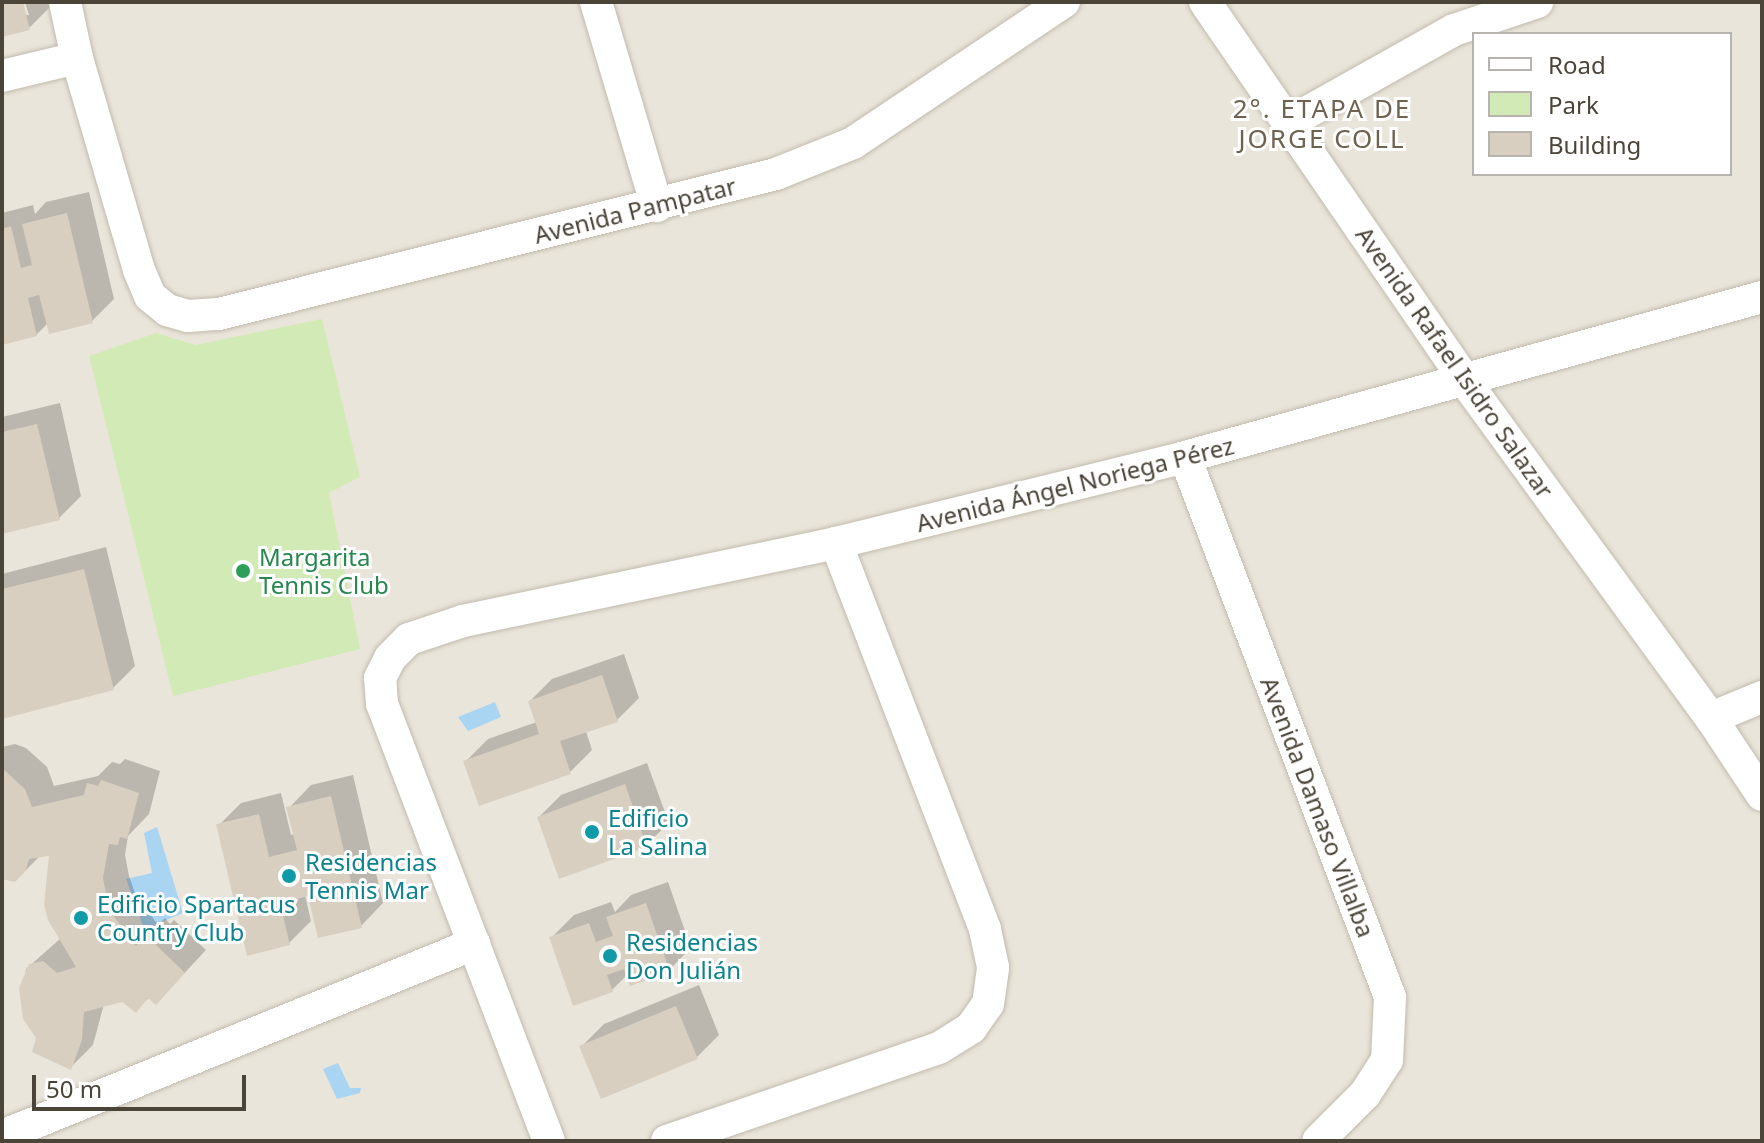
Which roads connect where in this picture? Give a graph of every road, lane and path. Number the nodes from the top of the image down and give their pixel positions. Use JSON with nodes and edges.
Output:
{"nodes":[{"id":1,"x":65,"y":2,"type":"edge"},
{"id":2,"x":596,"y":2,"type":"edge"},
{"id":3,"x":1064,"y":2,"type":"edge"},
{"id":4,"x":1205,"y":2,"type":"edge"},
{"id":5,"x":1537,"y":2,"type":"edge"},
{"id":6,"x":77,"y":58,"type":"junction"},
{"id":7,"x":2,"y":76,"type":"edge"},
{"id":8,"x":1290,"y":122,"type":"junction"},
{"id":9,"x":657,"y":206,"type":"junction"},
{"id":10,"x":1762,"y":297,"type":"edge"},
{"id":11,"x":1465,"y":381,"type":"junction"},
{"id":12,"x":1185,"y":457,"type":"junction"},
{"id":13,"x":836,"y":543,"type":"junction"},
{"id":14,"x":1762,"y":697,"type":"edge"},
{"id":15,"x":1711,"y":718,"type":"junction"},
{"id":16,"x":1762,"y":795,"type":"edge"},
{"id":17,"x":474,"y":944,"type":"junction"},
{"id":18,"x":2,"y":1136,"type":"edge"},
{"id":19,"x":549,"y":1141,"type":"edge"},
{"id":20,"x":667,"y":1141,"type":"edge"},
{"id":21,"x":1318,"y":1141,"type":"edge"}],
"edges":[{"from":1,"to":6,"type":"street"},
{"from":2,"to":9,"type":"street"},
{"from":3,"to":9,"type":"street","name":"Avenida Pampatar"},
{"from":4,"to":8,"type":"street","name":"Avenida Rafael Isidro Salazar"},
{"from":5,"to":8,"type":"street"},
{"from":6,"to":7,"type":"street"},
{"from":6,"to":9,"type":"street","name":"Avenida Pampatar"},
{"from":8,"to":11,"type":"street","name":"Avenida Rafael Isidro Salazar"},
{"from":10,"to":11,"type":"street","name":"Avenida Ángel Noriega Pérez"},
{"from":11,"to":12,"type":"street","name":"Avenida Ángel Noriega Pérez"},
{"from":11,"to":15,"type":"street","name":"Avenida Rafael Isidro Salazar"},
{"from":12,"to":13,"type":"street","name":"Avenida Ángel Noriega Pérez"},
{"from":12,"to":21,"type":"street","name":"Avenida Damaso Villalba"},
{"from":13,"to":17,"type":"street","name":"Avenida Ángel Noriega Pérez"},
{"from":13,"to":20,"type":"street"},
{"from":14,"to":15,"type":"street"},
{"from":15,"to":16,"type":"street","name":"Avenida Rafael Isidro Salazar"},
{"from":17,"to":18,"type":"street"},
{"from":17,"to":19,"type":"street"}]}
